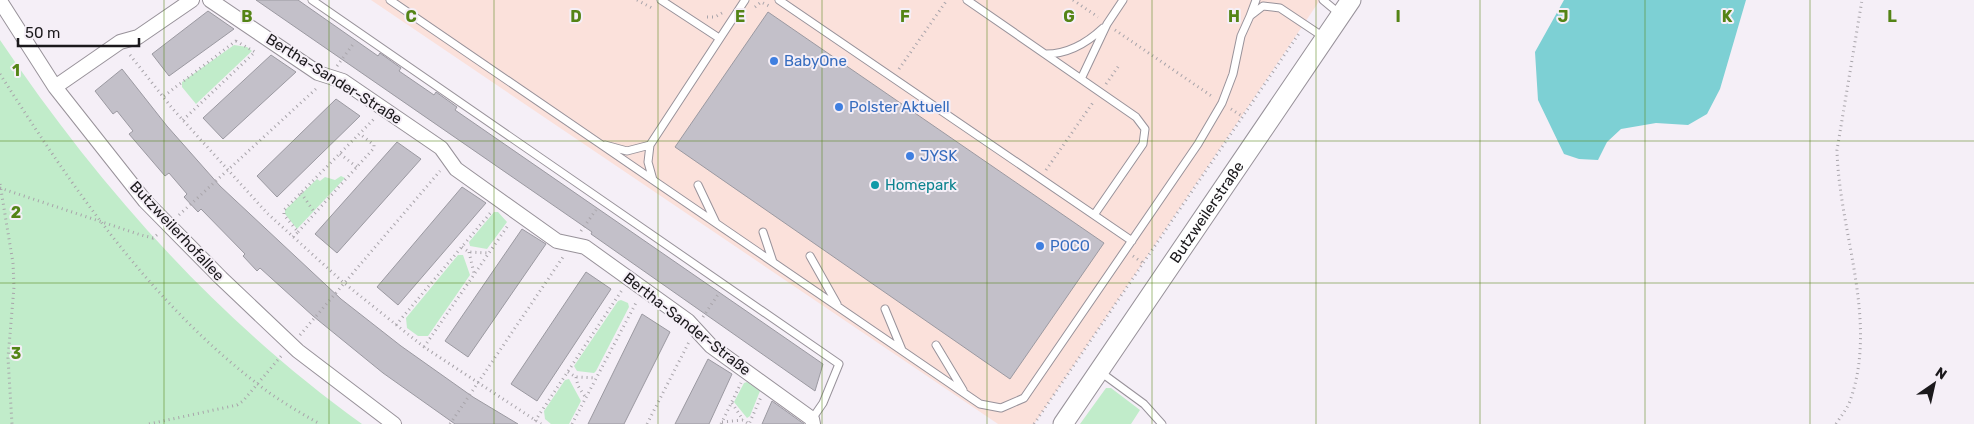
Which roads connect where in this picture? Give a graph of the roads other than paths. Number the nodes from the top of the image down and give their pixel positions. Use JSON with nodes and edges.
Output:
{"nodes":[{"id":1,"x":192,"y":0,"type":"edge"},
{"id":2,"x":210,"y":0,"type":"edge"},
{"id":3,"x":312,"y":0,"type":"edge"},
{"id":4,"x":390,"y":0,"type":"edge"},
{"id":5,"x":661,"y":0,"type":"edge"},
{"id":6,"x":745,"y":0,"type":"edge"},
{"id":7,"x":779,"y":0,"type":"edge"},
{"id":8,"x":967,"y":0,"type":"edge"},
{"id":9,"x":1123,"y":0,"type":"edge"},
{"id":10,"x":1256,"y":0,"type":"edge"},
{"id":11,"x":1322,"y":0,"type":"edge"},
{"id":12,"x":0,"y":1,"type":"edge"},
{"id":13,"x":1346,"y":8,"type":"edge"},
{"id":14,"x":1250,"y":16,"type":"junction"},
{"id":15,"x":1107,"y":24,"type":"junction"},
{"id":16,"x":719,"y":38,"type":"junction"},
{"id":17,"x":1325,"y":38,"type":"junction"},
{"id":18,"x":1046,"y":54,"type":"junction"},
{"id":19,"x":1081,"y":79,"type":"junction"},
{"id":20,"x":55,"y":87,"type":"junction"},
{"id":21,"x":599,"y":143,"type":"junction"},
{"id":22,"x":650,"y":144,"type":"junction"},
{"id":23,"x":653,"y":180,"type":"junction"},
{"id":24,"x":698,"y":185,"type":"dead end"},
{"id":25,"x":1094,"y":215,"type":"junction"},
{"id":26,"x":716,"y":224,"type":"junction"},
{"id":27,"x":763,"y":232,"type":"dead end"},
{"id":28,"x":1132,"y":240,"type":"junction"},
{"id":29,"x":810,"y":256,"type":"dead end"},
{"id":30,"x":773,"y":262,"type":"junction"},
{"id":31,"x":838,"y":307,"type":"junction"},
{"id":32,"x":885,"y":309,"type":"dead end"},
{"id":33,"x":936,"y":345,"type":"dead end"},
{"id":34,"x":902,"y":350,"type":"junction"},
{"id":35,"x":1099,"y":371,"type":"junction"},
{"id":36,"x":964,"y":393,"type":"junction"},
{"id":37,"x":813,"y":421,"type":"edge"},
{"id":38,"x":394,"y":424,"type":"edge"},
{"id":39,"x":1063,"y":424,"type":"edge"},
{"id":40,"x":1162,"y":424,"type":"edge"}],
"edges":[{"from":1,"to":20,"type":"street"},
{"from":2,"to":37,"type":"street","name":"Bertha-Sander-Straße"},
{"from":3,"to":37,"type":"lane"},
{"from":4,"to":21,"type":"lane"},
{"from":5,"to":16,"type":"lane"},
{"from":6,"to":16,"type":"lane"},
{"from":7,"to":25,"type":"lane"},
{"from":8,"to":18,"type":"lane"},
{"from":9,"to":15,"type":"lane"},
{"from":10,"to":14,"type":"lane"},
{"from":11,"to":13,"type":"lane"},
{"from":12,"to":20,"type":"street","name":"Butzweilerhofallee"},
{"from":13,"to":17,"type":"street","name":"Butzweilerstraße"},
{"from":14,"to":17,"type":"lane"},
{"from":14,"to":28,"type":"lane"},
{"from":15,"to":18,"type":"lane"},
{"from":15,"to":19,"type":"lane"},
{"from":16,"to":22,"type":"lane"},
{"from":17,"to":35,"type":"street","name":"Butzweilerstraße"},
{"from":18,"to":19,"type":"lane"},
{"from":19,"to":25,"type":"lane"},
{"from":20,"to":38,"type":"street","name":"Butzweilerhofallee"},
{"from":21,"to":22,"type":"lane"},
{"from":21,"to":23,"type":"lane"},
{"from":22,"to":23,"type":"lane"},
{"from":23,"to":26,"type":"lane"},
{"from":24,"to":26,"type":"lane"},
{"from":25,"to":28,"type":"lane"},
{"from":26,"to":30,"type":"lane"},
{"from":27,"to":30,"type":"lane"},
{"from":28,"to":36,"type":"lane"},
{"from":29,"to":31,"type":"lane"},
{"from":30,"to":31,"type":"lane"},
{"from":31,"to":34,"type":"lane"},
{"from":32,"to":34,"type":"lane"},
{"from":33,"to":36,"type":"lane"},
{"from":34,"to":36,"type":"lane"},
{"from":35,"to":39,"type":"street","name":"Butzweilerstraße"},
{"from":35,"to":40,"type":"lane"}]}
